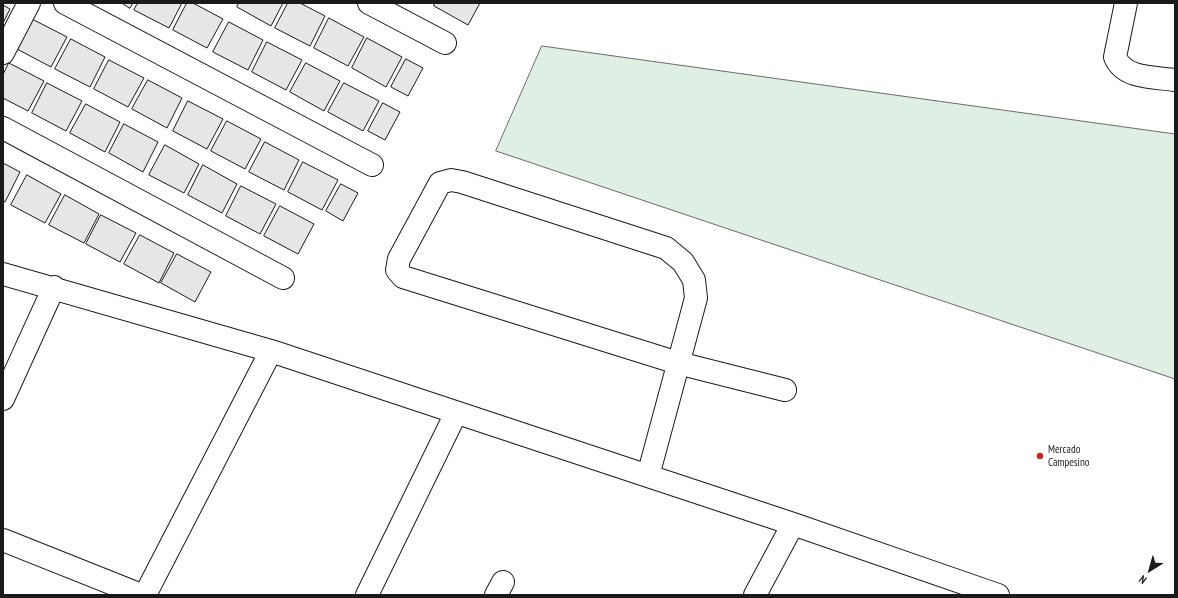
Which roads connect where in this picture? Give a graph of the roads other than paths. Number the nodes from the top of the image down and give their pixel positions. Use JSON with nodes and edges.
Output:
{"nodes":[{"id":1,"x":30,"y":3,"type":"edge"},
{"id":2,"x":65,"y":3,"type":"edge"},
{"id":3,"x":369,"y":3,"type":"edge"},
{"id":4,"x":1126,"y":3,"type":"edge"},
{"id":5,"x":445,"y":43,"type":"dead end"},
{"id":6,"x":3,"y":53,"type":"edge"},
{"id":7,"x":1175,"y":80,"type":"edge"},
{"id":8,"x":3,"y":128,"type":"edge"},
{"id":9,"x":372,"y":165,"type":"dead end"},
{"id":10,"x":3,"y":274,"type":"edge"},
{"id":11,"x":283,"y":278,"type":"dead end"},
{"id":12,"x":54,"y":287,"type":"junction"},
{"id":13,"x":271,"y":351,"type":"junction"},
{"id":14,"x":678,"y":363,"type":"junction"},
{"id":15,"x":785,"y":390,"type":"dead end"},
{"id":16,"x":3,"y":399,"type":"edge"},
{"id":17,"x":456,"y":413,"type":"junction"},
{"id":18,"x":648,"y":476,"type":"junction"},
{"id":19,"x":793,"y":524,"type":"junction"},
{"id":20,"x":3,"y":540,"type":"edge"},
{"id":21,"x":141,"y":595,"type":"edge"},
{"id":22,"x":145,"y":595,"type":"edge"},
{"id":23,"x":367,"y":595,"type":"edge"},
{"id":24,"x":755,"y":595,"type":"edge"},
{"id":25,"x":996,"y":595,"type":"edge"}],
"edges":[{"from":1,"to":6,"type":"street"},
{"from":2,"to":9,"type":"street"},
{"from":3,"to":5,"type":"street"},
{"from":4,"to":7,"type":"street"},
{"from":8,"to":11,"type":"street"},
{"from":10,"to":12,"type":"street"},
{"from":12,"to":13,"type":"street"},
{"from":12,"to":16,"type":"street"},
{"from":13,"to":17,"type":"street"},
{"from":13,"to":22,"type":"street"},
{"from":14,"to":14,"type":"street"},
{"from":14,"to":15,"type":"street"},
{"from":14,"to":18,"type":"street"},
{"from":17,"to":18,"type":"street"},
{"from":17,"to":23,"type":"street"},
{"from":18,"to":19,"type":"street"},
{"from":19,"to":24,"type":"street"},
{"from":19,"to":25,"type":"street"},
{"from":20,"to":21,"type":"street"}]}
